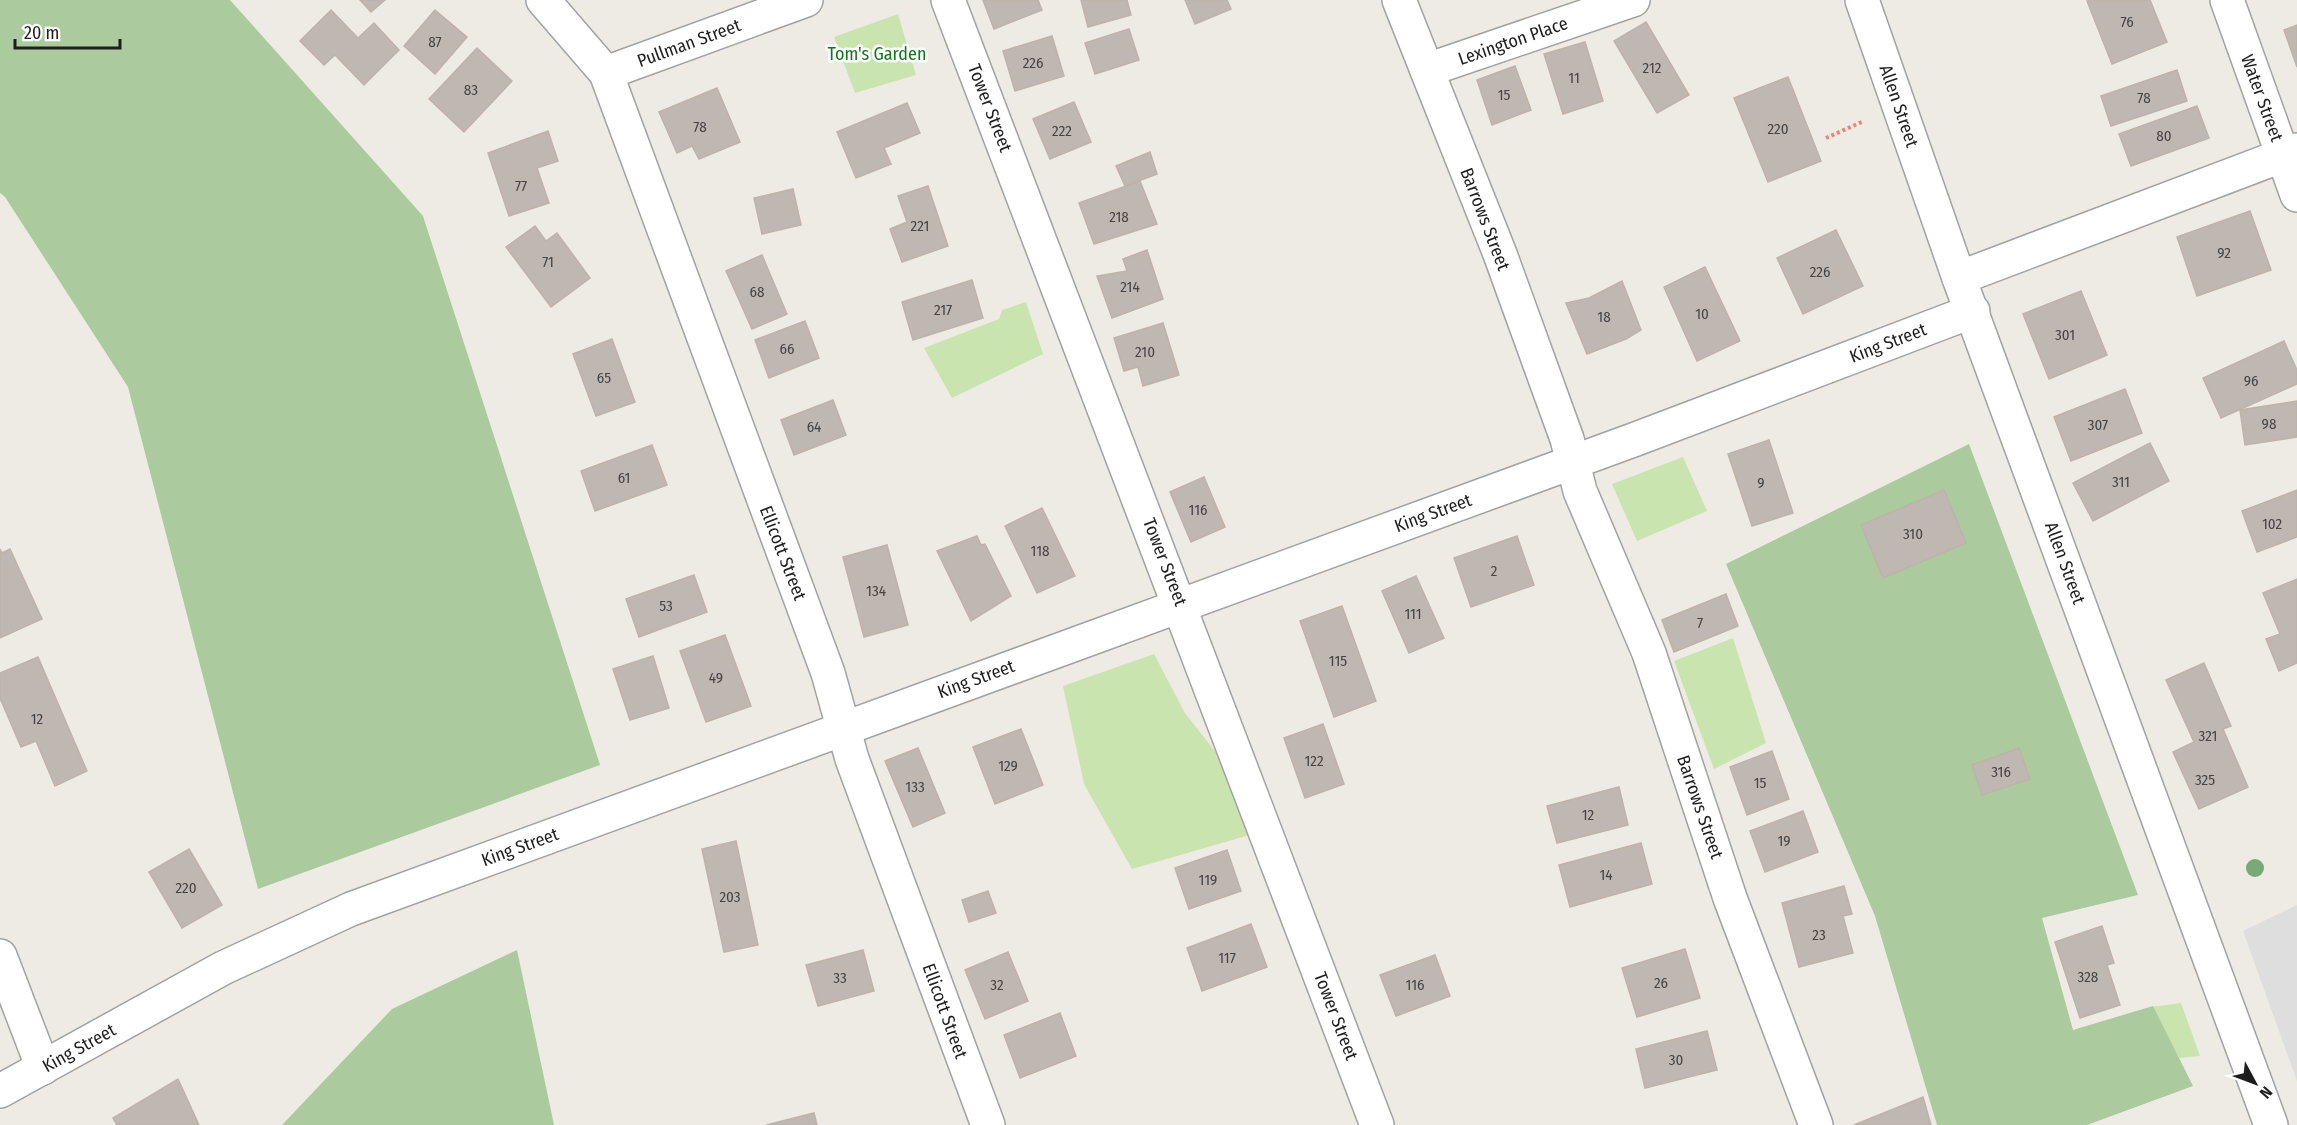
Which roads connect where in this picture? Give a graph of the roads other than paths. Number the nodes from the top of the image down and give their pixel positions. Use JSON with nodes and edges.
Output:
{"nodes":[{"id":1,"x":543,"y":0,"type":"edge"},
{"id":2,"x":806,"y":0,"type":"edge"},
{"id":3,"x":948,"y":0,"type":"edge"},
{"id":4,"x":1399,"y":0,"type":"edge"},
{"id":5,"x":1633,"y":0,"type":"edge"},
{"id":6,"x":1862,"y":0,"type":"edge"},
{"id":7,"x":2227,"y":0,"type":"edge"},
{"id":8,"x":1426,"y":70,"type":"junction"},
{"id":9,"x":606,"y":73,"type":"junction"},
{"id":10,"x":2290,"y":153,"type":"edge"},
{"id":11,"x":2297,"y":195,"type":"edge"},
{"id":12,"x":1959,"y":278,"type":"junction"},
{"id":13,"x":1973,"y":310,"type":"junction"},
{"id":14,"x":1573,"y":464,"type":"junction"},
{"id":15,"x":1181,"y":605,"type":"junction"},
{"id":16,"x":844,"y":727,"type":"junction"},
{"id":17,"x":0,"y":956,"type":"edge"},
{"id":18,"x":43,"y":1068,"type":"junction"},
{"id":19,"x":0,"y":1091,"type":"edge"},
{"id":20,"x":988,"y":1125,"type":"edge"},
{"id":21,"x":1377,"y":1125,"type":"edge"},
{"id":22,"x":1816,"y":1125,"type":"edge"},
{"id":23,"x":2271,"y":1125,"type":"edge"}],
"edges":[{"from":1,"to":9,"type":"street","name":"Ellicott Street"},
{"from":2,"to":9,"type":"street","name":"Pullman Street"},
{"from":3,"to":15,"type":"street","name":"Tower Street"},
{"from":4,"to":8,"type":"street","name":"Barrows Street"},
{"from":5,"to":8,"type":"street","name":"Lexington Place"},
{"from":6,"to":12,"type":"street","name":"Allen Street"},
{"from":7,"to":10,"type":"street","name":"Water Street"},
{"from":8,"to":14,"type":"street","name":"Barrows Street"},
{"from":9,"to":16,"type":"street","name":"Ellicott Street"},
{"from":10,"to":11,"type":"street","name":"Water Street"},
{"from":10,"to":12,"type":"street"},
{"from":12,"to":13,"type":"street","name":"Allen Street"},
{"from":13,"to":14,"type":"street","name":"King Street"},
{"from":13,"to":23,"type":"street","name":"Allen Street"},
{"from":14,"to":15,"type":"street","name":"King Street"},
{"from":14,"to":22,"type":"street","name":"Barrows Street"},
{"from":15,"to":16,"type":"street","name":"King Street"},
{"from":15,"to":21,"type":"street","name":"Tower Street"},
{"from":16,"to":18,"type":"street","name":"King Street"},
{"from":16,"to":20,"type":"street","name":"Ellicott Street"},
{"from":17,"to":18,"type":"street"},
{"from":18,"to":19,"type":"street","name":"King Street"}]}
